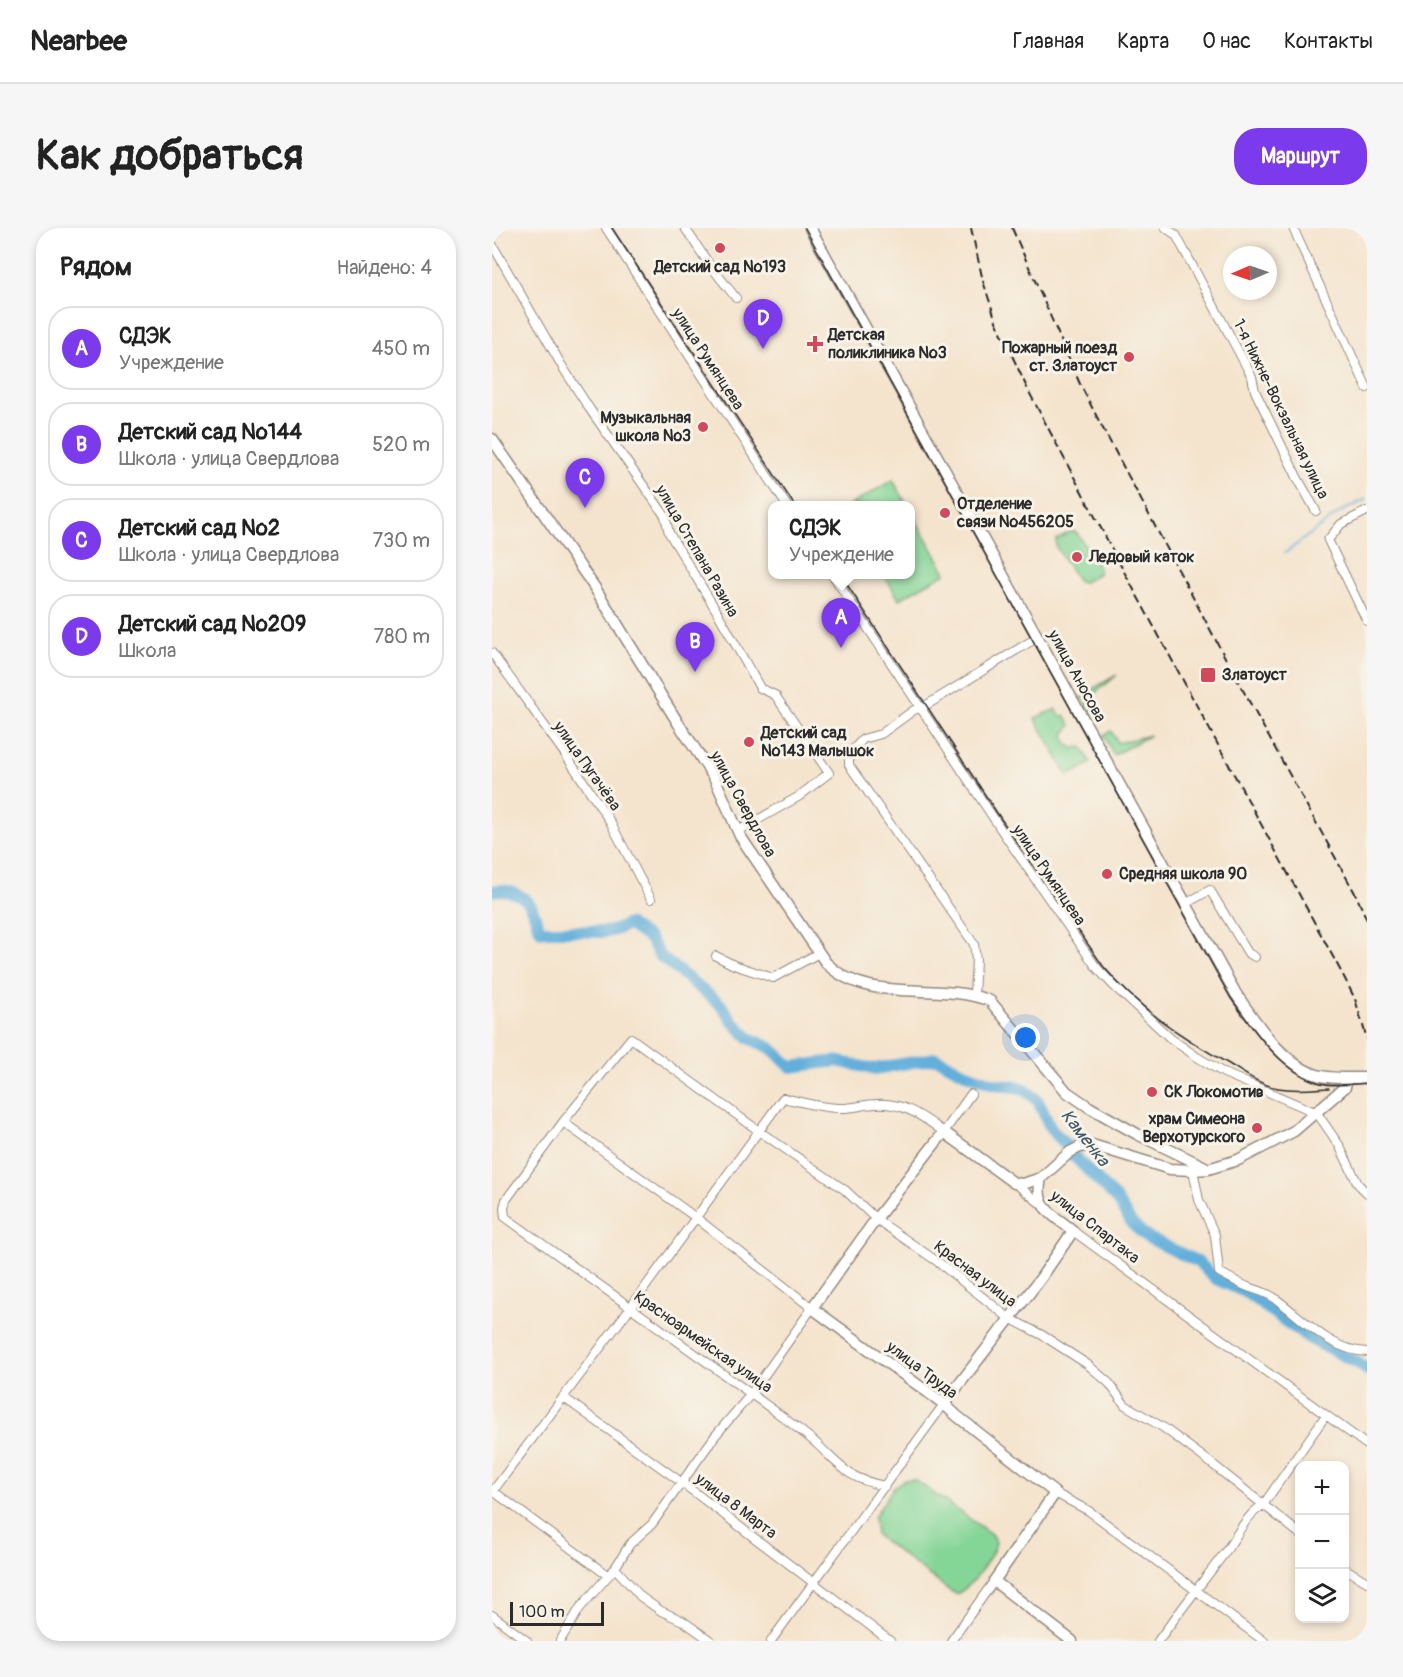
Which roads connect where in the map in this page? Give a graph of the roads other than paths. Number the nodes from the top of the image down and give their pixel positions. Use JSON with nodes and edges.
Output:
{"nodes":[{"id":1,"x":606,"y":228,"type":"edge"},
{"id":2,"x":685,"y":228,"type":"edge"},
{"id":3,"x":810,"y":228,"type":"edge"},
{"id":4,"x":1166,"y":228,"type":"edge"},
{"id":5,"x":1293,"y":228,"type":"edge"},
{"id":6,"x":492,"y":244,"type":"edge"},
{"id":7,"x":736,"y":298,"type":"dead end"},
{"id":8,"x":1367,"y":388,"type":"edge"},
{"id":9,"x":492,"y":439,"type":"edge"},
{"id":10,"x":784,"y":501,"type":"edge"},
{"id":11,"x":1316,"y":511,"type":"dead end"},
{"id":12,"x":1367,"y":511,"type":"edge"},
{"id":13,"x":835,"y":579,"type":"edge"},
{"id":14,"x":1367,"y":621,"type":"edge"},
{"id":15,"x":1038,"y":638,"type":"junction"},
{"id":16,"x":492,"y":653,"type":"edge"},
{"id":17,"x":920,"y":708,"type":"junction"},
{"id":18,"x":738,"y":831,"type":"junction"},
{"id":19,"x":651,"y":899,"type":"dead end"},
{"id":20,"x":1185,"y":904,"type":"junction"},
{"id":21,"x":819,"y":953,"type":"junction"},
{"id":22,"x":716,"y":956,"type":"dead end"},
{"id":23,"x":1255,"y":957,"type":"dead end"},
{"id":24,"x":974,"y":994,"type":"junction"},
{"id":25,"x":1347,"y":1078,"type":"junction"},
{"id":26,"x":1364,"y":1078,"type":"edge"},
{"id":27,"x":971,"y":1094,"type":"dead end"},
{"id":28,"x":1317,"y":1113,"type":"junction"},
{"id":29,"x":563,"y":1122,"type":"junction"},
{"id":30,"x":759,"y":1131,"type":"junction"},
{"id":31,"x":944,"y":1132,"type":"junction"},
{"id":32,"x":1208,"y":1168,"type":"junction"},
{"id":33,"x":1193,"y":1170,"type":"junction"},
{"id":34,"x":1041,"y":1178,"type":"junction"},
{"id":35,"x":1014,"y":1183,"type":"junction"},
{"id":36,"x":1367,"y":1193,"type":"edge"},
{"id":37,"x":1041,"y":1204,"type":"junction"},
{"id":38,"x":695,"y":1217,"type":"junction"},
{"id":39,"x":876,"y":1219,"type":"junction"},
{"id":40,"x":1072,"y":1231,"type":"junction"},
{"id":41,"x":630,"y":1308,"type":"junction"},
{"id":42,"x":812,"y":1308,"type":"junction"},
{"id":43,"x":1009,"y":1318,"type":"junction"},
{"id":44,"x":1367,"y":1352,"type":"edge"},
{"id":45,"x":751,"y":1394,"type":"junction"},
{"id":46,"x":563,"y":1397,"type":"junction"},
{"id":47,"x":944,"y":1404,"type":"junction"},
{"id":48,"x":1326,"y":1414,"type":"junction"},
{"id":49,"x":1367,"y":1445,"type":"edge"},
{"id":50,"x":681,"y":1482,"type":"junction"},
{"id":51,"x":885,"y":1486,"type":"junction"},
{"id":52,"x":493,"y":1491,"type":"edge"},
{"id":53,"x":1055,"y":1493,"type":"junction"},
{"id":54,"x":1263,"y":1505,"type":"junction"},
{"id":55,"x":1295,"y":1531,"type":"edge"},
{"id":56,"x":615,"y":1568,"type":"junction"},
{"id":57,"x":1346,"y":1569,"type":"edge"},
{"id":58,"x":607,"y":1575,"type":"junction"},
{"id":59,"x":994,"y":1581,"type":"junction"},
{"id":60,"x":1367,"y":1582,"type":"edge"},
{"id":61,"x":815,"y":1583,"type":"junction"},
{"id":62,"x":1195,"y":1589,"type":"junction"},
{"id":63,"x":492,"y":1615,"type":"edge"},
{"id":64,"x":528,"y":1641,"type":"edge"},
{"id":65,"x":560,"y":1641,"type":"edge"},
{"id":66,"x":711,"y":1641,"type":"edge"},
{"id":67,"x":771,"y":1641,"type":"edge"},
{"id":68,"x":890,"y":1641,"type":"edge"},
{"id":69,"x":951,"y":1641,"type":"edge"},
{"id":70,"x":1072,"y":1641,"type":"edge"},
{"id":71,"x":1158,"y":1641,"type":"edge"},
{"id":72,"x":1264,"y":1641,"type":"edge"}],
"edges":[{"from":1,"to":10,"type":"street","name":"улица Румянцева"},
{"from":2,"to":7,"type":"street"},
{"from":3,"to":15,"type":"street","name":"улица Аносова"},
{"from":4,"to":11,"type":"street","name":"1-я Нижне-Вокзальная улица"},
{"from":5,"to":8,"type":"street"},
{"from":6,"to":18,"type":"street","name":"улица Степана Разина"},
{"from":9,"to":18,"type":"street","name":"улица Свердлова"},
{"from":12,"to":14,"type":"street"},
{"from":13,"to":17,"type":"street","name":"улица Румянцева"},
{"from":15,"to":17,"type":"street"},
{"from":15,"to":20,"type":"street","name":"улица Аносова"},
{"from":16,"to":19,"type":"street","name":"улица Пугачёва"},
{"from":17,"to":24,"type":"street"},
{"from":17,"to":28,"type":"street","name":"улица Румянцева"},
{"from":18,"to":21,"type":"street","name":"улица Свердлова"},
{"from":20,"to":23,"type":"street"},
{"from":20,"to":25,"type":"street","name":"улица Аносова"},
{"from":21,"to":22,"type":"street"},
{"from":21,"to":24,"type":"street","name":"улица Свердлова"},
{"from":24,"to":32,"type":"street"},
{"from":25,"to":26,"type":"street","name":"улица Аносова"},
{"from":25,"to":28,"type":"street"},
{"from":27,"to":31,"type":"street"},
{"from":28,"to":32,"type":"street"},
{"from":28,"to":36,"type":"street"},
{"from":29,"to":30,"type":"street","name":"Красная улица"},
{"from":29,"to":38,"type":"street","name":"улица Труда"},
{"from":29,"to":41,"type":"street","name":"Красноармейская улица"},
{"from":30,"to":31,"type":"street","name":"улица Спартака"},
{"from":30,"to":38,"type":"street"},
{"from":30,"to":39,"type":"street","name":"Красная улица"},
{"from":31,"to":35,"type":"street","name":"улица Спартака"},
{"from":31,"to":39,"type":"street"},
{"from":32,"to":33,"type":"street"},
{"from":33,"to":34,"type":"street"},
{"from":33,"to":44,"type":"street"},
{"from":34,"to":35,"type":"street"},
{"from":34,"to":37,"type":"street"},
{"from":35,"to":37,"type":"street","name":"улица Спартака"},
{"from":37,"to":40,"type":"street","name":"улица Спартака"},
{"from":38,"to":41,"type":"street"},
{"from":38,"to":42,"type":"street","name":"улица Труда"},
{"from":39,"to":42,"type":"street"},
{"from":39,"to":43,"type":"street","name":"Красная улица"},
{"from":40,"to":43,"type":"street"},
{"from":40,"to":48,"type":"street","name":"улица Спартака"},
{"from":41,"to":45,"type":"street","name":"Красноармейская улица"},
{"from":41,"to":46,"type":"street"},
{"from":42,"to":45,"type":"street"},
{"from":42,"to":47,"type":"street","name":"улица Труда"},
{"from":43,"to":47,"type":"street"},
{"from":43,"to":54,"type":"street","name":"Красная улица"},
{"from":45,"to":50,"type":"street"},
{"from":45,"to":51,"type":"street","name":"Красноармейская улица"},
{"from":46,"to":50,"type":"street","name":"улица 8 Марта"},
{"from":46,"to":52,"type":"street"},
{"from":47,"to":51,"type":"street"},
{"from":47,"to":53,"type":"street","name":"улица Труда"},
{"from":48,"to":49,"type":"street","name":"улица Спартака"},
{"from":48,"to":54,"type":"street"},
{"from":50,"to":56,"type":"street"},
{"from":50,"to":61,"type":"street","name":"улица 8 Марта"},
{"from":51,"to":61,"type":"street"},
{"from":52,"to":58,"type":"street"},
{"from":53,"to":59,"type":"street"},
{"from":53,"to":62,"type":"street","name":"улица Труда"},
{"from":54,"to":55,"type":"street","name":"Красная улица"},
{"from":54,"to":62,"type":"street"},
{"from":56,"to":58,"type":"street"},
{"from":56,"to":66,"type":"street"},
{"from":57,"to":60,"type":"street"},
{"from":58,"to":65,"type":"street"},
{"from":59,"to":69,"type":"street"},
{"from":59,"to":70,"type":"street"},
{"from":61,"to":67,"type":"street"},
{"from":61,"to":68,"type":"street","name":"улица 8 Марта"},
{"from":62,"to":71,"type":"street"},
{"from":62,"to":72,"type":"street","name":"улица Труда"},
{"from":63,"to":64,"type":"street"}]}
